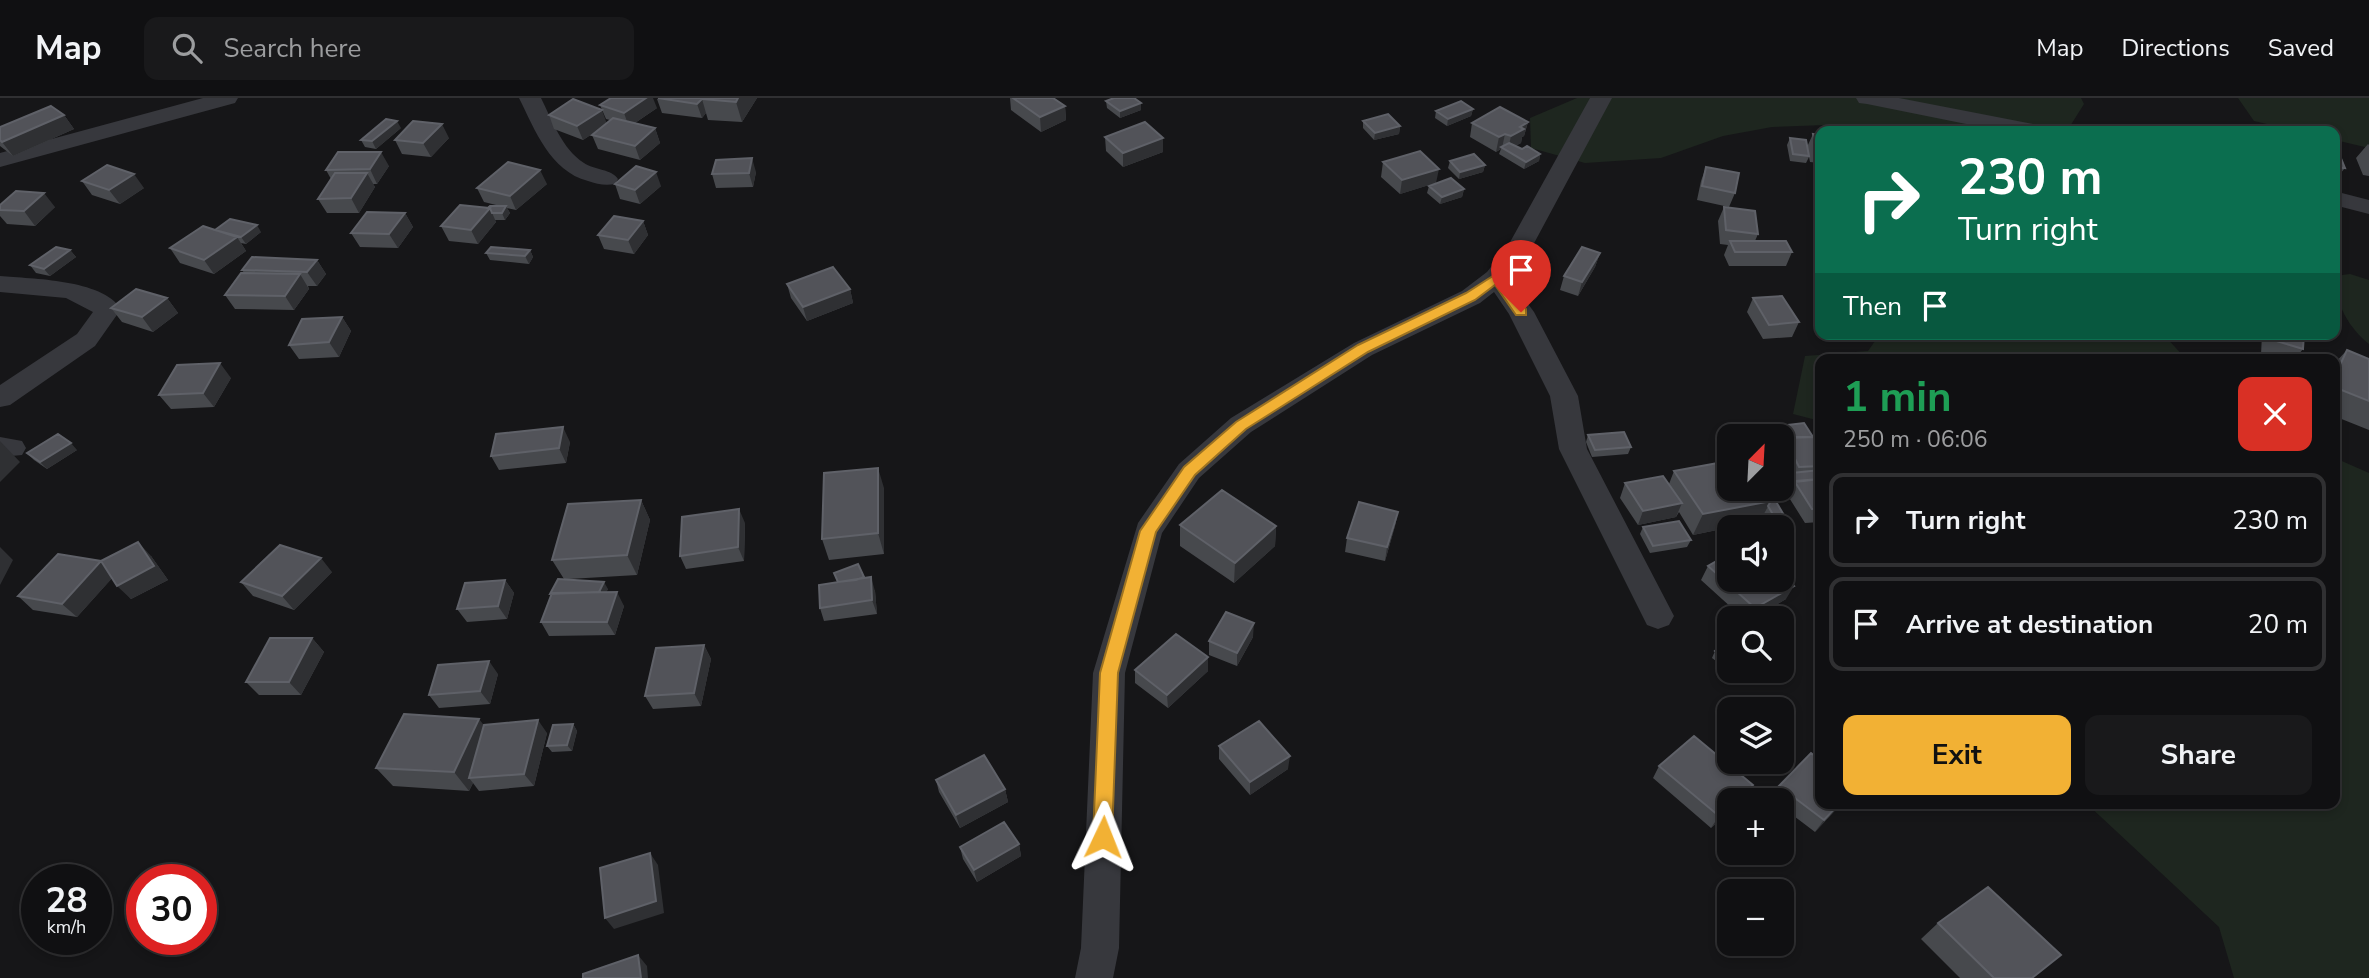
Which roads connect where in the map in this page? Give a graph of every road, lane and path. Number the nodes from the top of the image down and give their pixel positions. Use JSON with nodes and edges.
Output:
{"nodes":[{"id":1,"x":227,"y":98,"type":"edge"},
{"id":2,"x":530,"y":98,"type":"edge"},
{"id":3,"x":1601,"y":98,"type":"edge"},
{"id":4,"x":1867,"y":98,"type":"edge"},
{"id":5,"x":2008,"y":126,"type":"edge"},
{"id":6,"x":0,"y":160,"type":"edge"},
{"id":7,"x":607,"y":179,"type":"dead end"},
{"id":8,"x":2340,"y":200,"type":"edge"},
{"id":9,"x":2369,"y":207,"type":"edge"},
{"id":10,"x":1496,"y":278,"type":"junction"},
{"id":11,"x":0,"y":284,"type":"edge"},
{"id":12,"x":0,"y":398,"type":"edge"},
{"id":13,"x":1658,"y":616,"type":"dead end"},
{"id":14,"x":1094,"y":978,"type":"edge"}],
"edges":[{"from":1,"to":6,"type":"street"},
{"from":2,"to":7,"type":"street"},
{"from":3,"to":10,"type":"street"},
{"from":4,"to":5,"type":"street"},
{"from":8,"to":9,"type":"street"},
{"from":10,"to":13,"type":"street"},
{"from":10,"to":14,"type":"street"},
{"from":11,"to":12,"type":"street"}]}
